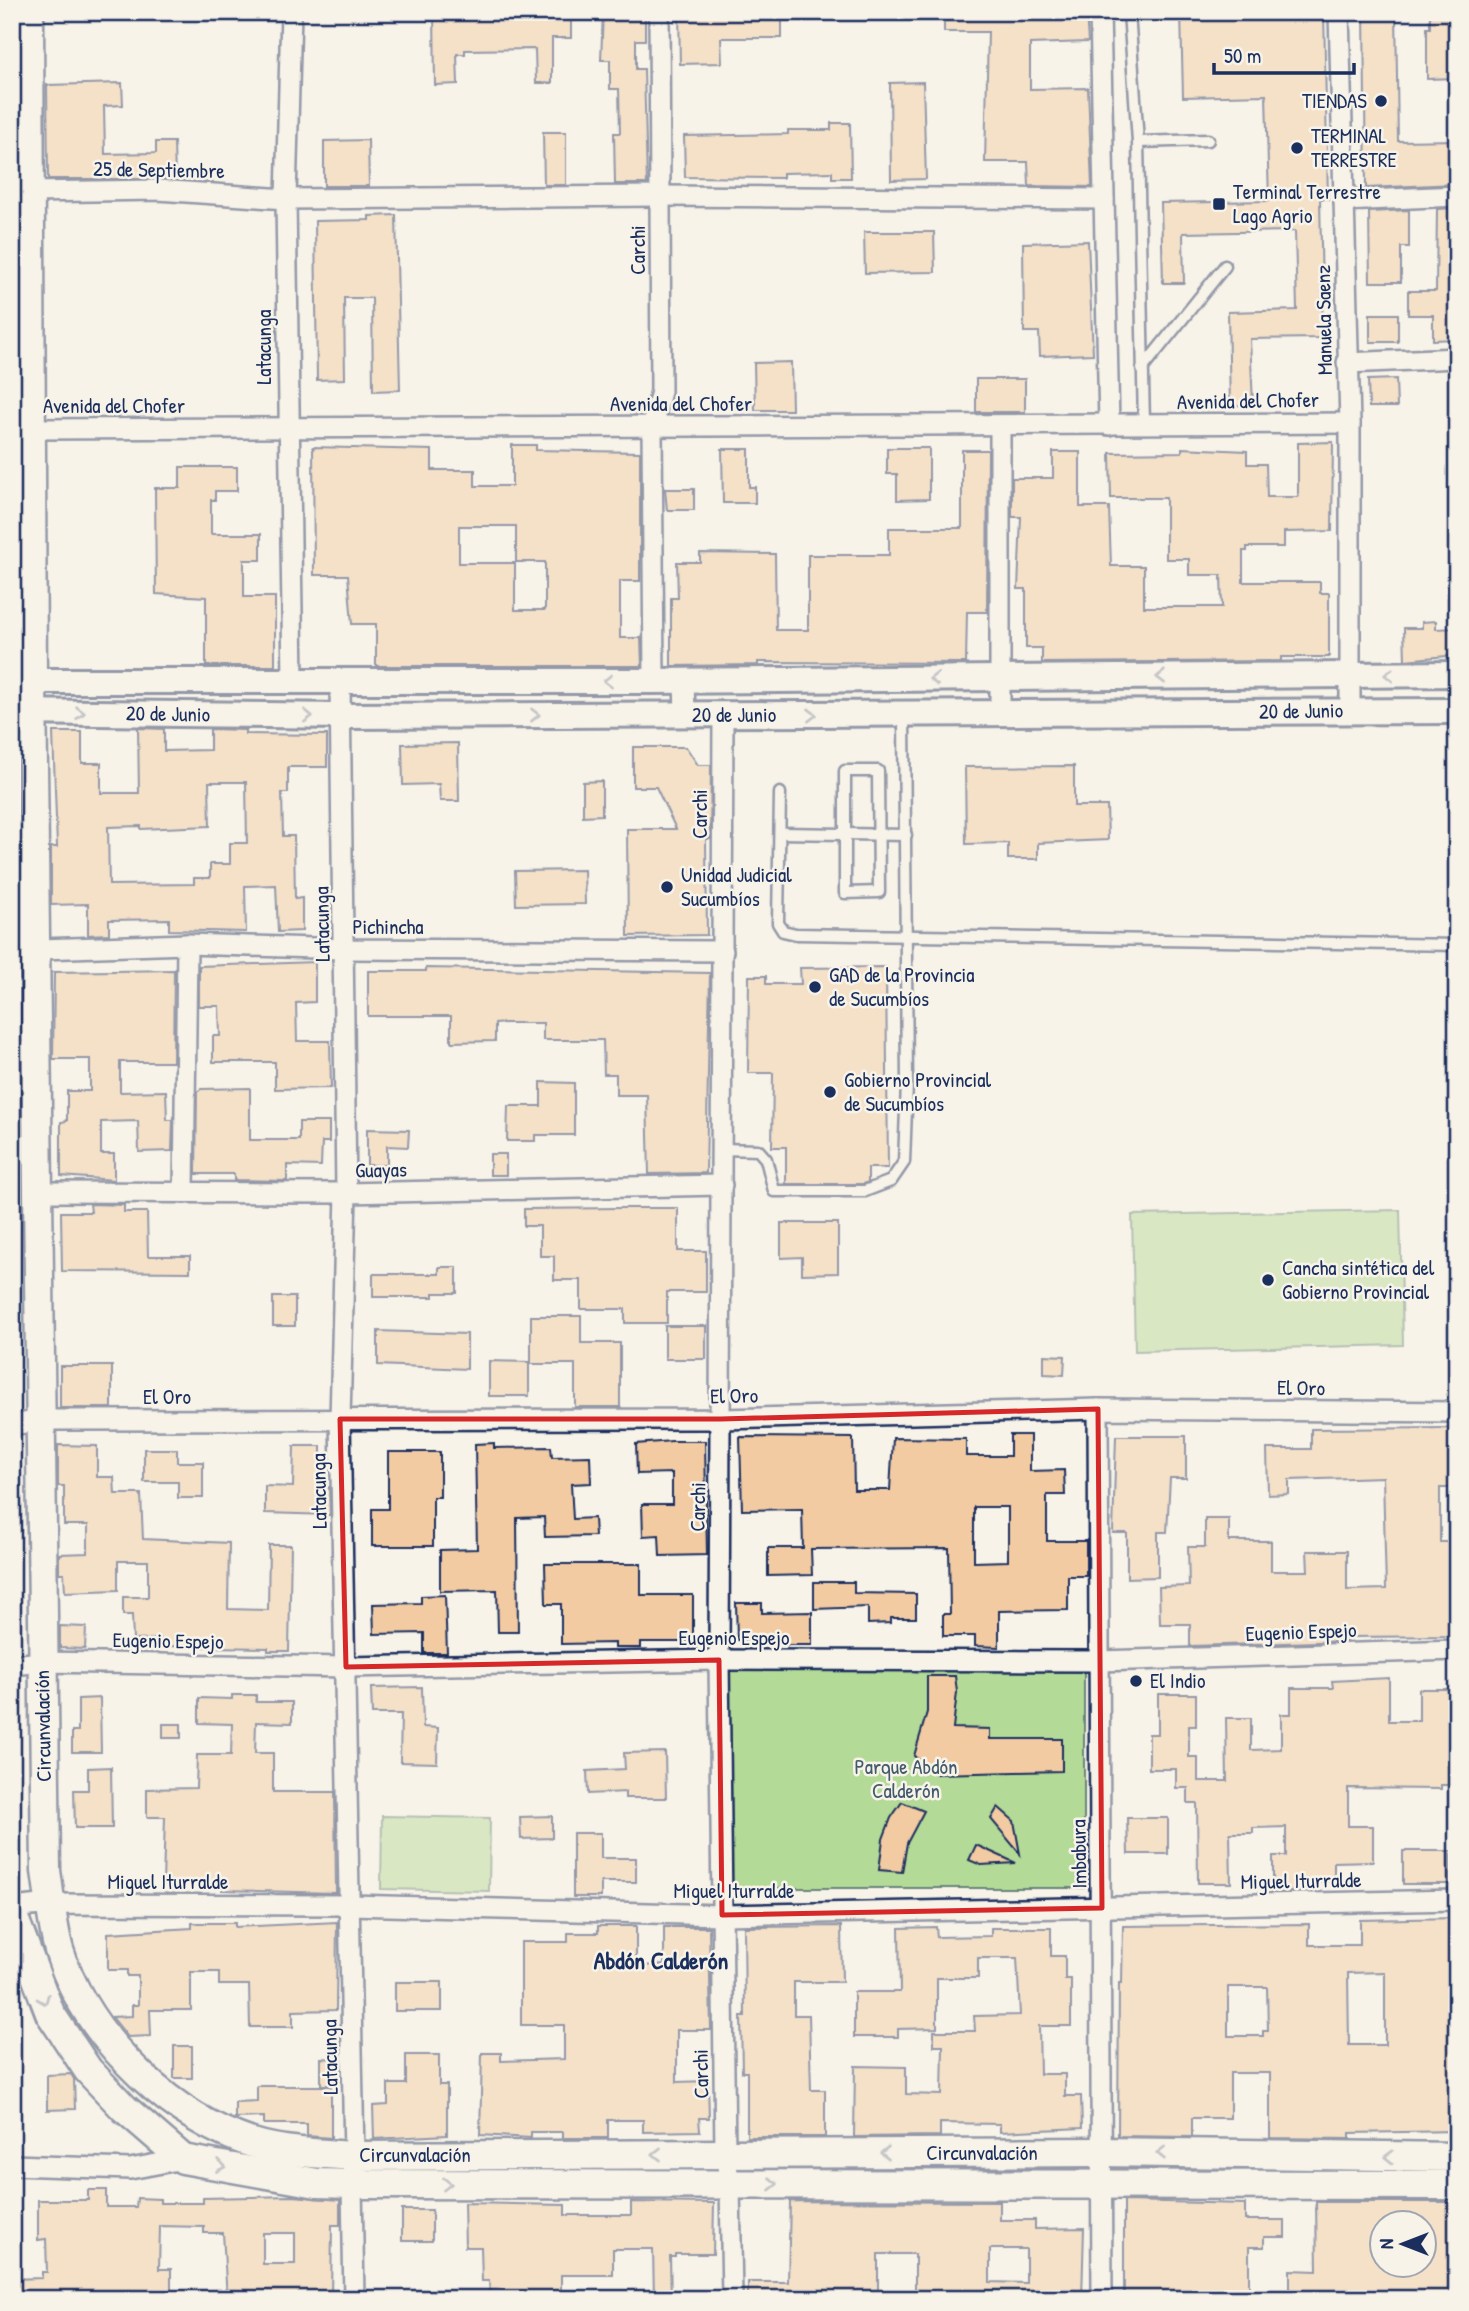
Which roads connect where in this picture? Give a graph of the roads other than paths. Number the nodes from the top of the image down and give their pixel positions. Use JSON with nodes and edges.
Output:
{"nodes":[{"id":1,"x":29,"y":12,"type":"edge"},
{"id":2,"x":291,"y":12,"type":"edge"},
{"id":3,"x":659,"y":12,"type":"edge"},
{"id":4,"x":1100,"y":12,"type":"edge"},
{"id":5,"x":1129,"y":12,"type":"edge"},
{"id":6,"x":1339,"y":12,"type":"edge"},
{"id":7,"x":1208,"y":140,"type":"dead end"},
{"id":8,"x":1139,"y":142,"type":"junction"},
{"id":9,"x":30,"y":192,"type":"junction"},
{"id":10,"x":661,"y":196,"type":"junction"},
{"id":11,"x":1457,"y":196,"type":"edge"},
{"id":12,"x":286,"y":199,"type":"junction"},
{"id":13,"x":1104,"y":199,"type":"junction"},
{"id":14,"x":1344,"y":201,"type":"junction"},
{"id":15,"x":1225,"y":266,"type":"dead end"},
{"id":16,"x":1457,"y":358,"type":"edge"},
{"id":17,"x":1347,"y":363,"type":"junction"},
{"id":18,"x":1142,"y":369,"type":"junction"},
{"id":19,"x":1350,"y":422,"type":"junction"},
{"id":20,"x":1144,"y":424,"type":"junction"},
{"id":21,"x":1109,"y":425,"type":"junction"},
{"id":22,"x":1000,"y":426,"type":"junction"},
{"id":23,"x":652,"y":427,"type":"junction"},
{"id":24,"x":287,"y":429,"type":"junction"},
{"id":25,"x":22,"y":430,"type":"edge"},
{"id":26,"x":1457,"y":674,"type":"edge"},
{"id":27,"x":1350,"y":675,"type":"junction"},
{"id":28,"x":999,"y":678,"type":"junction"},
{"id":29,"x":293,"y":681,"type":"junction"},
{"id":30,"x":654,"y":681,"type":"junction"},
{"id":31,"x":684,"y":681,"type":"junction"},
{"id":32,"x":22,"y":682,"type":"edge"},
{"id":33,"x":341,"y":682,"type":"junction"},
{"id":34,"x":1350,"y":711,"type":"junction"},
{"id":35,"x":1457,"y":711,"type":"edge"},
{"id":36,"x":22,"y":712,"type":"edge"},
{"id":37,"x":685,"y":714,"type":"junction"},
{"id":38,"x":723,"y":714,"type":"junction"},
{"id":39,"x":1000,"y":714,"type":"junction"},
{"id":40,"x":341,"y":716,"type":"junction"},
{"id":41,"x":904,"y":716,"type":"junction"},
{"id":42,"x":780,"y":793,"type":"dead end"},
{"id":43,"x":780,"y":833,"type":"junction"},
{"id":44,"x":845,"y":835,"type":"junction"},
{"id":45,"x":879,"y":835,"type":"junction"},
{"id":46,"x":906,"y":835,"type":"junction"},
{"id":47,"x":907,"y":937,"type":"junction"},
{"id":48,"x":187,"y":944,"type":"junction"},
{"id":49,"x":1457,"y":945,"type":"edge"},
{"id":50,"x":25,"y":949,"type":"edge"},
{"id":51,"x":345,"y":949,"type":"junction"},
{"id":52,"x":723,"y":951,"type":"junction"},
{"id":53,"x":722,"y":1149,"type":"junction"},
{"id":54,"x":722,"y":1185,"type":"junction"},
{"id":55,"x":40,"y":1192,"type":"junction"},
{"id":56,"x":184,"y":1193,"type":"junction"},
{"id":57,"x":346,"y":1193,"type":"junction"},
{"id":58,"x":1098,"y":1409,"type":"junction"},
{"id":59,"x":1457,"y":1412,"type":"edge"},
{"id":60,"x":340,"y":1419,"type":"junction"},
{"id":61,"x":721,"y":1419,"type":"junction"},
{"id":62,"x":43,"y":1420,"type":"junction"},
{"id":63,"x":12,"y":1425,"type":"edge"},
{"id":64,"x":1457,"y":1650,"type":"edge"},
{"id":65,"x":719,"y":1660,"type":"junction"},
{"id":66,"x":1100,"y":1661,"type":"junction"},
{"id":67,"x":42,"y":1662,"type":"junction"},
{"id":68,"x":12,"y":1665,"type":"edge"},
{"id":69,"x":346,"y":1667,"type":"junction"},
{"id":70,"x":1457,"y":1900,"type":"edge"},
{"id":71,"x":51,"y":1904,"type":"junction"},
{"id":72,"x":350,"y":1905,"type":"junction"},
{"id":73,"x":1102,"y":1908,"type":"junction"},
{"id":74,"x":12,"y":1911,"type":"edge"},
{"id":75,"x":722,"y":1915,"type":"junction"},
{"id":76,"x":1101,"y":2152,"type":"junction"},
{"id":77,"x":725,"y":2154,"type":"junction"},
{"id":78,"x":354,"y":2156,"type":"junction"},
{"id":79,"x":1457,"y":2157,"type":"edge"},
{"id":80,"x":183,"y":2159,"type":"junction"},
{"id":81,"x":12,"y":2165,"type":"edge"},
{"id":82,"x":1100,"y":2183,"type":"junction"},
{"id":83,"x":352,"y":2184,"type":"junction"},
{"id":84,"x":730,"y":2184,"type":"junction"},
{"id":85,"x":1457,"y":2185,"type":"edge"},
{"id":86,"x":354,"y":2299,"type":"edge"},
{"id":87,"x":732,"y":2299,"type":"edge"},
{"id":88,"x":1102,"y":2299,"type":"edge"}],
"edges":[{"from":1,"to":9,"type":"main road","name":"Circunvalación"},
{"from":2,"to":12,"type":"street","name":"Latacunga"},
{"from":3,"to":10,"type":"street","name":"Carchi"},
{"from":4,"to":13,"type":"street"},
{"from":5,"to":8,"type":"lane"},
{"from":6,"to":14,"type":"street","name":"Manuela Saenz"},
{"from":7,"to":8,"type":"lane"},
{"from":8,"to":18,"type":"lane"},
{"from":9,"to":12,"type":"street","name":"25 de Septiembre"},
{"from":9,"to":25,"type":"main road","name":"Circunvalación"},
{"from":10,"to":12,"type":"street","name":"25 de Septiembre"},
{"from":10,"to":13,"type":"street","name":"25 de Septiembre"},
{"from":10,"to":23,"type":"street","name":"Carchi"},
{"from":11,"to":14,"type":"street"},
{"from":12,"to":24,"type":"street","name":"Latacunga"},
{"from":13,"to":21,"type":"street"},
{"from":14,"to":17,"type":"street","name":"Manuela Saenz"},
{"from":15,"to":18,"type":"lane"},
{"from":16,"to":17,"type":"street"},
{"from":17,"to":19,"type":"street","name":"Manuela Saenz"},
{"from":18,"to":20,"type":"lane"},
{"from":19,"to":20,"type":"street","name":"Avenida del Chofer"},
{"from":19,"to":27,"type":"street","name":"Manuela Saenz"},
{"from":20,"to":21,"type":"street","name":"Avenida del Chofer"},
{"from":21,"to":22,"type":"street","name":"Avenida del Chofer"},
{"from":22,"to":23,"type":"street","name":"Avenida del Chofer"},
{"from":22,"to":28,"type":"street"},
{"from":23,"to":24,"type":"street","name":"Avenida del Chofer"},
{"from":23,"to":30,"type":"street","name":"Carchi"},
{"from":24,"to":25,"type":"street","name":"Avenida del Chofer"},
{"from":24,"to":29,"type":"street","name":"Latacunga"},
{"from":25,"to":32,"type":"main road","name":"Circunvalación"},
{"from":26,"to":27,"type":"street","name":"20 de Junio","one_way":true},
{"from":27,"to":28,"type":"street","name":"20 de Junio","one_way":true},
{"from":27,"to":34,"type":"street","name":"Manuela Saenz"},
{"from":28,"to":31,"type":"street","name":"20 de Junio","one_way":true},
{"from":28,"to":39,"type":"street"},
{"from":29,"to":32,"type":"street","name":"20 de Junio"},
{"from":29,"to":33,"type":"street","name":"20 de Junio"},
{"from":30,"to":31,"type":"street","name":"20 de Junio"},
{"from":30,"to":33,"type":"street","name":"20 de Junio","one_way":true},
{"from":31,"to":37,"type":"street"},
{"from":32,"to":36,"type":"main road","name":"Circunvalación"},
{"from":33,"to":40,"type":"street","name":"Latacunga"},
{"from":34,"to":35,"type":"street","name":"20 de Junio"},
{"from":34,"to":39,"type":"street","name":"20 de Junio"},
{"from":36,"to":40,"type":"street","name":"20 de Junio","one_way":true},
{"from":36,"to":50,"type":"main road","name":"Circunvalación"},
{"from":37,"to":38,"type":"street","name":"20 de Junio"},
{"from":40,"to":37,"type":"street","name":"20 de Junio","one_way":true},
{"from":38,"to":41,"type":"street","name":"20 de Junio","one_way":true},
{"from":38,"to":52,"type":"street","name":"Carchi"},
{"from":39,"to":41,"type":"street","name":"20 de Junio"},
{"from":40,"to":51,"type":"street","name":"Latacunga"},
{"from":41,"to":46,"type":"lane"},
{"from":42,"to":43,"type":"lane"},
{"from":43,"to":44,"type":"lane"},
{"from":43,"to":47,"type":"lane"},
{"from":44,"to":45,"type":"lane"},
{"from":44,"to":45,"type":"lane"},
{"from":44,"to":45,"type":"lane"},
{"from":45,"to":46,"type":"lane"},
{"from":46,"to":47,"type":"lane"},
{"from":47,"to":49,"type":"lane"},
{"from":47,"to":53,"type":"lane"},
{"from":48,"to":50,"type":"street","name":"Pichincha"},
{"from":48,"to":51,"type":"street","name":"Pichincha"},
{"from":48,"to":56,"type":"street"},
{"from":50,"to":55,"type":"main road","name":"Circunvalación"},
{"from":51,"to":52,"type":"street","name":"Pichincha"},
{"from":51,"to":57,"type":"street","name":"Latacunga"},
{"from":52,"to":53,"type":"street","name":"Carchi"},
{"from":53,"to":54,"type":"street","name":"Carchi"},
{"from":54,"to":57,"type":"street","name":"Guayas"},
{"from":54,"to":61,"type":"street","name":"Carchi"},
{"from":55,"to":56,"type":"street","name":"Guayas"},
{"from":55,"to":62,"type":"main road","name":"Circunvalación"},
{"from":56,"to":57,"type":"street","name":"Guayas"},
{"from":57,"to":60,"type":"street","name":"Latacunga"},
{"from":58,"to":59,"type":"street","name":"El Oro"},
{"from":58,"to":61,"type":"street","name":"El Oro"},
{"from":58,"to":66,"type":"street","name":"Imbabura"},
{"from":60,"to":61,"type":"street","name":"El Oro"},
{"from":60,"to":62,"type":"street","name":"El Oro"},
{"from":60,"to":69,"type":"street","name":"Latacunga"},
{"from":61,"to":65,"type":"street","name":"Carchi"},
{"from":62,"to":63,"type":"street","name":"El Oro"},
{"from":62,"to":67,"type":"main road","name":"Circunvalación"},
{"from":64,"to":66,"type":"street","name":"Eugenio Espejo"},
{"from":65,"to":66,"type":"street","name":"Eugenio Espejo"},
{"from":65,"to":69,"type":"street","name":"Eugenio Espejo"},
{"from":65,"to":75,"type":"street","name":"Carchi"},
{"from":66,"to":73,"type":"street","name":"Imbabura"},
{"from":67,"to":68,"type":"street","name":"Eugenio Espejo"},
{"from":67,"to":69,"type":"street","name":"Eugenio Espejo"},
{"from":67,"to":71,"type":"main road","name":"Circunvalación"},
{"from":69,"to":72,"type":"street","name":"Latacunga"},
{"from":70,"to":73,"type":"street","name":"Miguel Iturralde"},
{"from":71,"to":72,"type":"street","name":"Miguel Iturralde"},
{"from":71,"to":74,"type":"street","name":"Miguel Iturralde"},
{"from":71,"to":78,"type":"main road","name":"Circunvalación"},
{"from":72,"to":75,"type":"street","name":"Miguel Iturralde"},
{"from":72,"to":78,"type":"street","name":"Latacunga"},
{"from":73,"to":75,"type":"street","name":"Miguel Iturralde"},
{"from":73,"to":76,"type":"street","name":"Imbabura"},
{"from":74,"to":80,"type":"main road","one_way":true},
{"from":75,"to":77,"type":"street","name":"Carchi"},
{"from":76,"to":77,"type":"main road","name":"Circunvalación","one_way":true},
{"from":79,"to":76,"type":"main road","name":"Circunvalación","one_way":true},
{"from":76,"to":82,"type":"street","name":"Imbabura"},
{"from":77,"to":78,"type":"main road","name":"Circunvalación","one_way":true},
{"from":77,"to":84,"type":"street","name":"Carchi"},
{"from":78,"to":83,"type":"street","name":"Latacunga"},
{"from":80,"to":81,"type":"street"},
{"from":80,"to":83,"type":"main road","name":"Circunvalación","one_way":true},
{"from":84,"to":82,"type":"main road","name":"Circunvalación","one_way":true},
{"from":82,"to":85,"type":"main road","name":"Circunvalación"},
{"from":82,"to":88,"type":"street","name":"Imbabura"},
{"from":83,"to":84,"type":"main road","name":"Circunvalación","one_way":true},
{"from":83,"to":86,"type":"street","name":"Latacunga"},
{"from":84,"to":87,"type":"street","name":"Carchi"}]}
